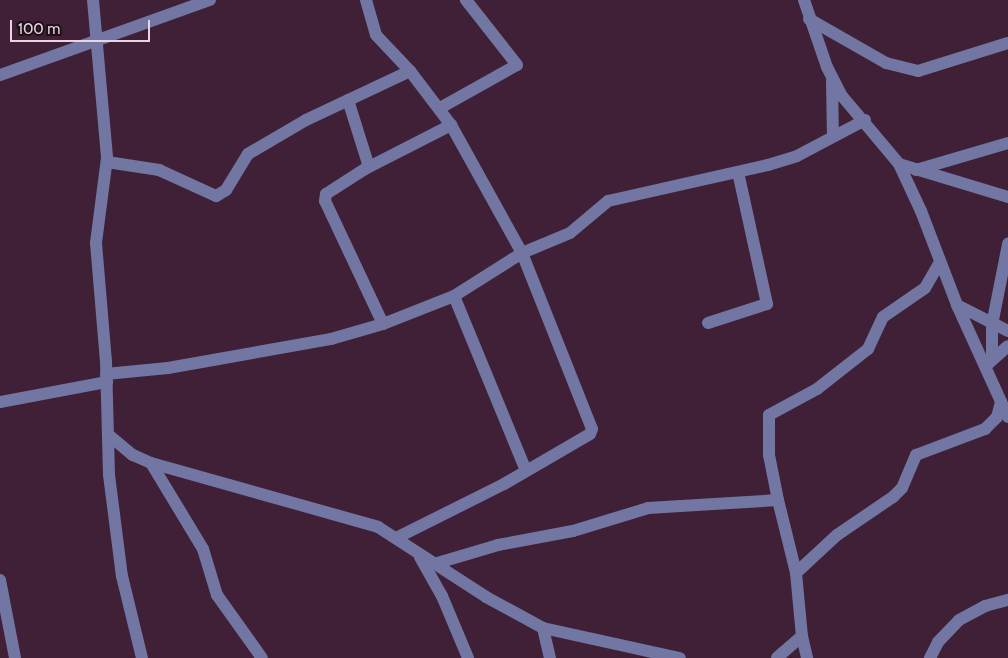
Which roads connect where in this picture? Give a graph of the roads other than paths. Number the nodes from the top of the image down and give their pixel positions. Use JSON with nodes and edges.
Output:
{"nodes":[{"id":1,"x":93,"y":0,"type":"edge"},
{"id":2,"x":210,"y":0,"type":"edge"},
{"id":3,"x":366,"y":0,"type":"edge"},
{"id":4,"x":466,"y":0,"type":"edge"},
{"id":5,"x":804,"y":0,"type":"edge"},
{"id":6,"x":809,"y":19,"type":"junction"},
{"id":7,"x":98,"y":39,"type":"junction"},
{"id":8,"x":1008,"y":43,"type":"edge"},
{"id":9,"x":410,"y":71,"type":"junction"},
{"id":10,"x":0,"y":75,"type":"edge"},
{"id":11,"x":832,"y":77,"type":"junction"},
{"id":12,"x":348,"y":100,"type":"junction"},
{"id":13,"x":440,"y":108,"type":"junction"},
{"id":14,"x":864,"y":120,"type":"junction"},
{"id":15,"x":451,"y":125,"type":"junction"},
{"id":16,"x":833,"y":136,"type":"junction"},
{"id":17,"x":1008,"y":143,"type":"edge"},
{"id":18,"x":107,"y":162,"type":"junction"},
{"id":19,"x":898,"y":164,"type":"junction"},
{"id":20,"x":369,"y":167,"type":"junction"},
{"id":21,"x":916,"y":170,"type":"junction"},
{"id":22,"x":738,"y":172,"type":"junction"},
{"id":23,"x":1008,"y":198,"type":"edge"},
{"id":24,"x":1008,"y":244,"type":"edge"},
{"id":25,"x":522,"y":253,"type":"junction"},
{"id":26,"x":939,"y":264,"type":"junction"},
{"id":27,"x":454,"y":296,"type":"junction"},
{"id":28,"x":957,"y":305,"type":"junction"},
{"id":29,"x":708,"y":323,"type":"dead end"},
{"id":30,"x":383,"y":324,"type":"junction"},
{"id":31,"x":992,"y":325,"type":"junction"},
{"id":32,"x":1008,"y":331,"type":"edge"},
{"id":33,"x":1008,"y":346,"type":"edge"},
{"id":34,"x":988,"y":363,"type":"junction"},
{"id":35,"x":106,"y":378,"type":"junction"},
{"id":36,"x":0,"y":402,"type":"edge"},
{"id":37,"x":1001,"y":402,"type":"junction"},
{"id":38,"x":1008,"y":416,"type":"edge"},
{"id":39,"x":110,"y":436,"type":"junction"},
{"id":40,"x":151,"y":463,"type":"junction"},
{"id":41,"x":526,"y":471,"type":"junction"},
{"id":42,"x":778,"y":500,"type":"junction"},
{"id":43,"x":396,"y":538,"type":"junction"},
{"id":44,"x":420,"y":555,"type":"junction"},
{"id":45,"x":434,"y":564,"type":"junction"},
{"id":46,"x":796,"y":573,"type":"junction"},
{"id":47,"x":0,"y":580,"type":"edge"},
{"id":48,"x":1008,"y":600,"type":"edge"},
{"id":49,"x":543,"y":628,"type":"junction"},
{"id":50,"x":802,"y":636,"type":"junction"},
{"id":51,"x":652,"y":655,"type":"edge"},
{"id":52,"x":15,"y":658,"type":"edge"},
{"id":53,"x":142,"y":658,"type":"edge"},
{"id":54,"x":262,"y":658,"type":"edge"},
{"id":55,"x":468,"y":658,"type":"edge"},
{"id":56,"x":550,"y":658,"type":"edge"},
{"id":57,"x":680,"y":658,"type":"edge"},
{"id":58,"x":777,"y":658,"type":"edge"},
{"id":59,"x":807,"y":658,"type":"edge"},
{"id":60,"x":930,"y":658,"type":"edge"}],
"edges":[{"from":1,"to":7,"type":"street"},
{"from":2,"to":7,"type":"street"},
{"from":3,"to":9,"type":"street"},
{"from":4,"to":13,"type":"street"},
{"from":5,"to":6,"type":"street"},
{"from":6,"to":8,"type":"street"},
{"from":6,"to":11,"type":"street"},
{"from":7,"to":10,"type":"street"},
{"from":7,"to":18,"type":"street"},
{"from":9,"to":12,"type":"street"},
{"from":9,"to":13,"type":"street"},
{"from":11,"to":14,"type":"street"},
{"from":11,"to":16,"type":"street"},
{"from":12,"to":18,"type":"street"},
{"from":12,"to":20,"type":"street"},
{"from":13,"to":15,"type":"street"},
{"from":14,"to":16,"type":"street"},
{"from":14,"to":19,"type":"street"},
{"from":15,"to":20,"type":"street"},
{"from":15,"to":25,"type":"street"},
{"from":16,"to":22,"type":"street"},
{"from":17,"to":21,"type":"street"},
{"from":18,"to":35,"type":"street"},
{"from":19,"to":21,"type":"street"},
{"from":19,"to":26,"type":"street"},
{"from":20,"to":30,"type":"street"},
{"from":21,"to":23,"type":"street"},
{"from":22,"to":25,"type":"street"},
{"from":22,"to":29,"type":"street"},
{"from":24,"to":31,"type":"street"},
{"from":25,"to":27,"type":"street"},
{"from":25,"to":41,"type":"street"},
{"from":26,"to":28,"type":"street"},
{"from":26,"to":42,"type":"street"},
{"from":27,"to":30,"type":"street"},
{"from":27,"to":41,"type":"street"},
{"from":28,"to":31,"type":"street"},
{"from":28,"to":34,"type":"street"},
{"from":30,"to":35,"type":"street"},
{"from":31,"to":32,"type":"street"},
{"from":31,"to":34,"type":"street"},
{"from":33,"to":34,"type":"street"},
{"from":34,"to":37,"type":"street"},
{"from":35,"to":36,"type":"street"},
{"from":35,"to":39,"type":"street"},
{"from":37,"to":38,"type":"street"},
{"from":37,"to":46,"type":"street"},
{"from":39,"to":40,"type":"street"},
{"from":39,"to":53,"type":"street"},
{"from":40,"to":43,"type":"street"},
{"from":40,"to":54,"type":"street"},
{"from":41,"to":43,"type":"street"},
{"from":42,"to":45,"type":"street"},
{"from":42,"to":46,"type":"street"},
{"from":43,"to":44,"type":"street"},
{"from":44,"to":45,"type":"street"},
{"from":44,"to":55,"type":"street"},
{"from":45,"to":49,"type":"street"},
{"from":46,"to":50,"type":"street"},
{"from":47,"to":52,"type":"street"},
{"from":48,"to":60,"type":"street"},
{"from":49,"to":51,"type":"street"},
{"from":49,"to":56,"type":"street"},
{"from":50,"to":58,"type":"street"},
{"from":50,"to":59,"type":"street"},
{"from":51,"to":57,"type":"street"}]}
